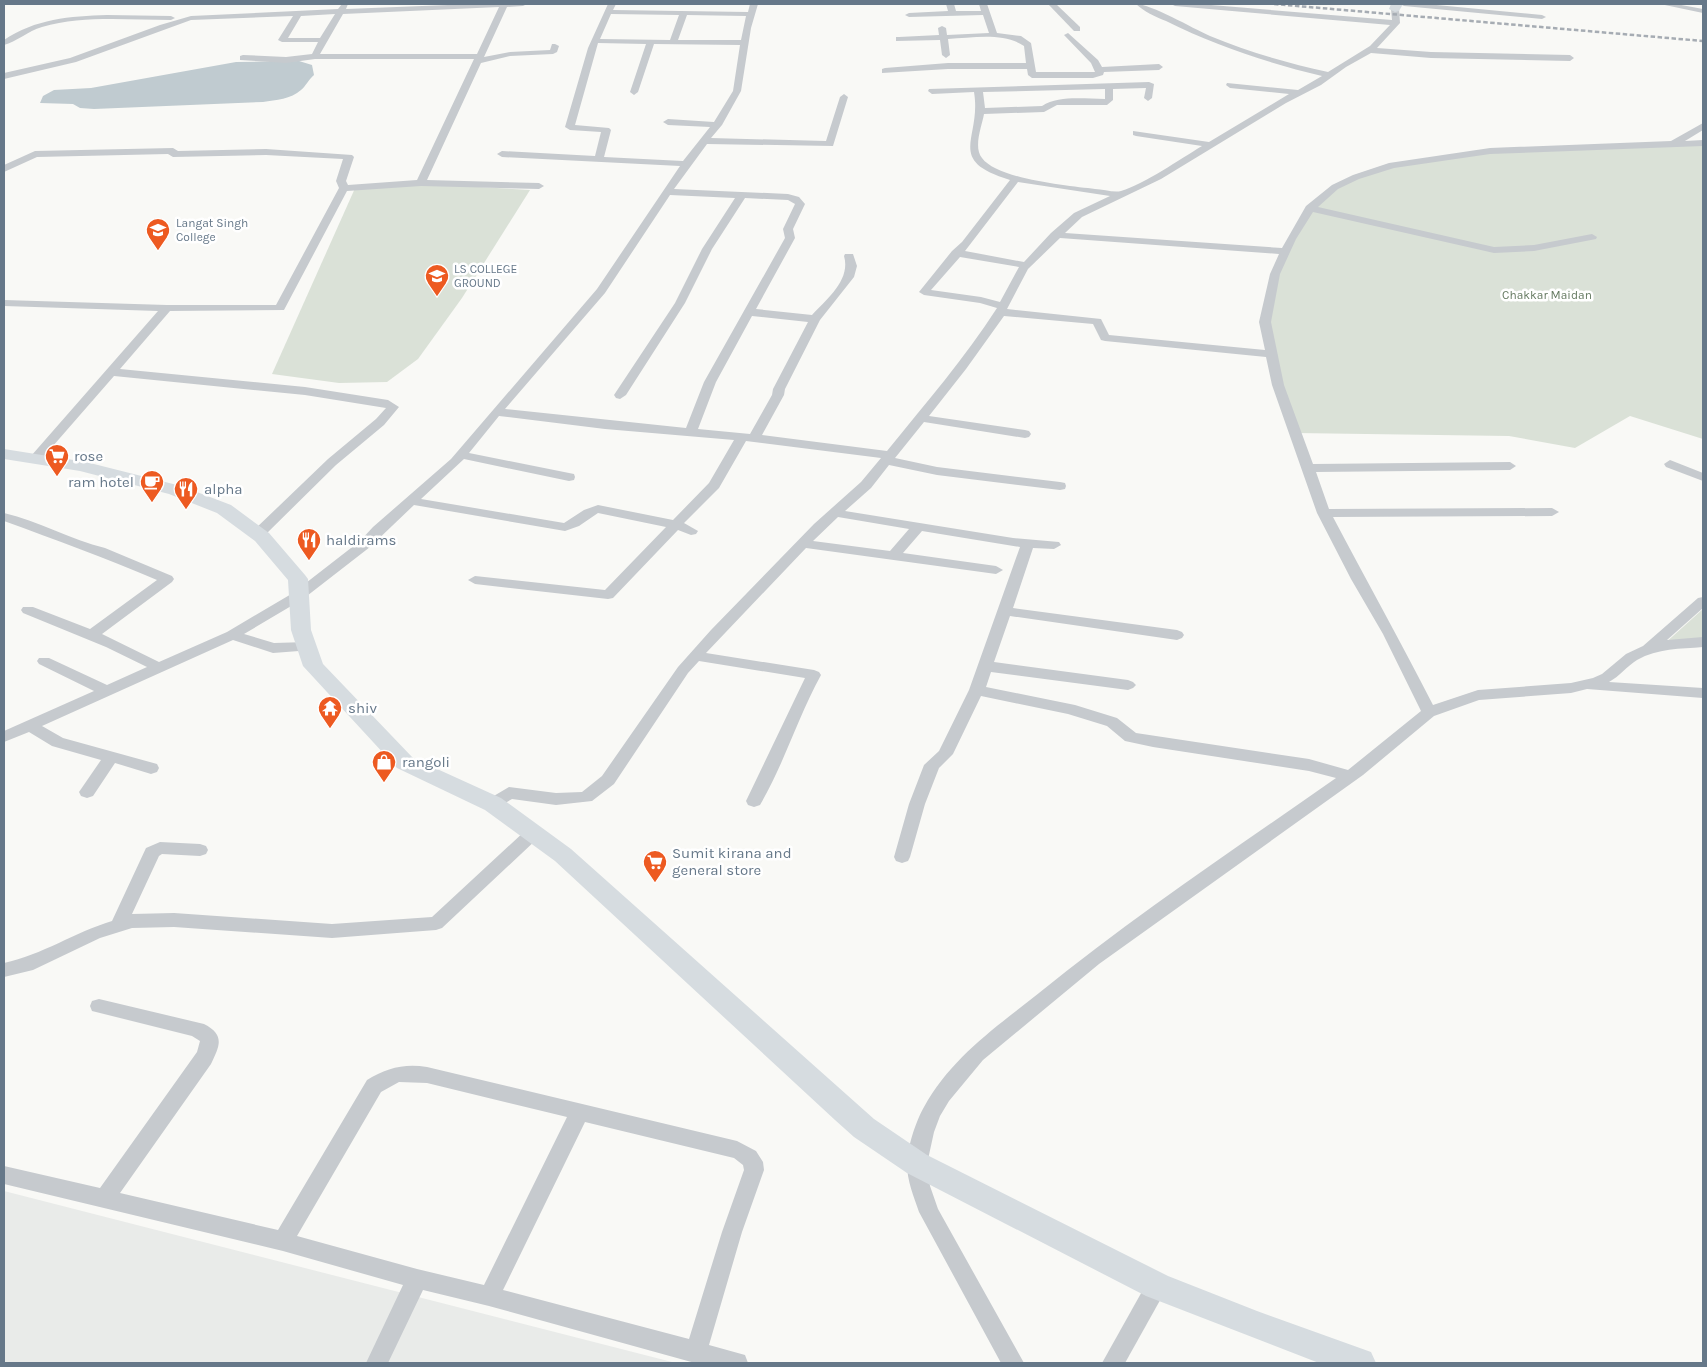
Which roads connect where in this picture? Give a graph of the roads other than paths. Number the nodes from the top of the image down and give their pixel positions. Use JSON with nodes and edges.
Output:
{"nodes":[{"id":1,"x":523,"y":4,"type":"edge"},
{"id":2,"x":950,"y":4,"type":"edge"},
{"id":3,"x":1052,"y":4,"type":"edge"},
{"id":4,"x":1140,"y":4,"type":"edge"},
{"id":5,"x":1175,"y":4,"type":"edge"},
{"id":6,"x":1664,"y":4,"type":"edge"},
{"id":7,"x":474,"y":5,"type":"edge"},
{"id":8,"x":504,"y":5,"type":"junction"},
{"id":9,"x":1399,"y":5,"type":"edge"},
{"id":10,"x":214,"y":7,"type":"dead end"},
{"id":11,"x":344,"y":8,"type":"edge"},
{"id":12,"x":611,"y":8,"type":"edge"},
{"id":13,"x":985,"y":8,"type":"edge"},
{"id":14,"x":753,"y":9,"type":"edge"},
{"id":15,"x":1703,"y":11,"type":"edge"},
{"id":16,"x":299,"y":13,"type":"junction"},
{"id":17,"x":684,"y":13,"type":"junction"},
{"id":18,"x":953,"y":13,"type":"junction"},
{"id":19,"x":939,"y":14,"type":"junction"},
{"id":20,"x":909,"y":16,"type":"dead end"},
{"id":21,"x":1542,"y":17,"type":"dead end"},
{"id":22,"x":190,"y":18,"type":"junction"},
{"id":23,"x":1396,"y":23,"type":"junction"},
{"id":24,"x":1076,"y":29,"type":"dead end"},
{"id":25,"x":994,"y":35,"type":"junction"},
{"id":26,"x":1068,"y":35,"type":"dead end"},
{"id":27,"x":943,"y":37,"type":"junction"},
{"id":28,"x":899,"y":39,"type":"dead end"},
{"id":29,"x":323,"y":40,"type":"junction"},
{"id":30,"x":596,"y":42,"type":"junction"},
{"id":31,"x":651,"y":42,"type":"junction"},
{"id":32,"x":673,"y":42,"type":"junction"},
{"id":33,"x":4,"y":43,"type":"edge"},
{"id":34,"x":745,"y":43,"type":"junction"},
{"id":35,"x":517,"y":44,"type":"dead end"},
{"id":36,"x":555,"y":46,"type":"dead end"},
{"id":37,"x":1369,"y":50,"type":"junction"},
{"id":38,"x":510,"y":54,"type":"junction"},
{"id":39,"x":946,"y":55,"type":"dead end"},
{"id":40,"x":315,"y":56,"type":"junction"},
{"id":41,"x":243,"y":58,"type":"dead end"},
{"id":42,"x":1570,"y":58,"type":"dead end"},
{"id":43,"x":479,"y":59,"type":"junction"},
{"id":44,"x":1124,"y":59,"type":"dead end"},
{"id":45,"x":1097,"y":66,"type":"junction"},
{"id":46,"x":1159,"y":67,"type":"dead end"},
{"id":47,"x":1032,"y":71,"type":"junction"},
{"id":48,"x":885,"y":72,"type":"dead end"},
{"id":49,"x":1330,"y":74,"type":"junction"},
{"id":50,"x":4,"y":76,"type":"edge"},
{"id":51,"x":1230,"y":85,"type":"dead end"},
{"id":52,"x":1109,"y":87,"type":"junction"},
{"id":53,"x":1033,"y":88,"type":"junction"},
{"id":54,"x":932,"y":90,"type":"dead end"},
{"id":55,"x":978,"y":90,"type":"junction"},
{"id":56,"x":634,"y":92,"type":"dead end"},
{"id":57,"x":1300,"y":92,"type":"junction"},
{"id":58,"x":844,"y":98,"type":"dead end"},
{"id":59,"x":1148,"y":98,"type":"dead end"},
{"id":60,"x":980,"y":111,"type":"junction"},
{"id":61,"x":668,"y":122,"type":"dead end"},
{"id":62,"x":717,"y":125,"type":"junction"},
{"id":63,"x":1703,"y":126,"type":"edge"},
{"id":64,"x":1136,"y":133,"type":"dead end"},
{"id":65,"x":1703,"y":137,"type":"edge"},
{"id":66,"x":1678,"y":140,"type":"junction"},
{"id":67,"x":705,"y":141,"type":"junction"},
{"id":68,"x":1703,"y":143,"type":"edge"},
{"id":69,"x":1212,"y":145,"type":"junction"},
{"id":70,"x":502,"y":154,"type":"dead end"},
{"id":71,"x":600,"y":160,"type":"junction"},
{"id":72,"x":686,"y":164,"type":"junction"},
{"id":73,"x":4,"y":169,"type":"edge"},
{"id":74,"x":1016,"y":179,"type":"junction"},
{"id":75,"x":421,"y":183,"type":"junction"},
{"id":76,"x":538,"y":186,"type":"dead end"},
{"id":77,"x":344,"y":188,"type":"junction"},
{"id":78,"x":669,"y":192,"type":"junction"},
{"id":79,"x":1120,"y":194,"type":"junction"},
{"id":80,"x":742,"y":195,"type":"junction"},
{"id":81,"x":1310,"y":208,"type":"junction"},
{"id":82,"x":1055,"y":235,"type":"junction"},
{"id":83,"x":1592,"y":237,"type":"dead end"},
{"id":84,"x":1286,"y":251,"type":"junction"},
{"id":85,"x":956,"y":253,"type":"junction"},
{"id":86,"x":849,"y":256,"type":"dead end"},
{"id":87,"x":1025,"y":266,"type":"junction"},
{"id":88,"x":4,"y":303,"type":"edge"},
{"id":89,"x":167,"y":308,"type":"junction"},
{"id":90,"x":1002,"y":309,"type":"junction"},
{"id":91,"x":749,"y":312,"type":"junction"},
{"id":92,"x":815,"y":319,"type":"junction"},
{"id":93,"x":1271,"y":354,"type":"junction"},
{"id":94,"x":111,"y":372,"type":"junction"},
{"id":95,"x":620,"y":395,"type":"dead end"},
{"id":96,"x":496,"y":412,"type":"junction"},
{"id":97,"x":920,"y":418,"type":"junction"},
{"id":98,"x":690,"y":432,"type":"junction"},
{"id":99,"x":1025,"y":434,"type":"dead end"},
{"id":100,"x":748,"y":438,"type":"junction"},
{"id":101,"x":4,"y":454,"type":"edge"},
{"id":102,"x":461,"y":455,"type":"junction"},
{"id":103,"x":888,"y":458,"type":"junction"},
{"id":104,"x":35,"y":459,"type":"junction"},
{"id":105,"x":1670,"y":464,"type":"dead end"},
{"id":106,"x":1510,"y":466,"type":"dead end"},
{"id":107,"x":1308,"y":468,"type":"junction"},
{"id":108,"x":569,"y":477,"type":"dead end"},
{"id":109,"x":1703,"y":477,"type":"edge"},
{"id":110,"x":1060,"y":486,"type":"dead end"},
{"id":111,"x":412,"y":501,"type":"junction"},
{"id":112,"x":1552,"y":512,"type":"dead end"},
{"id":113,"x":835,"y":513,"type":"junction"},
{"id":114,"x":1324,"y":513,"type":"junction"},
{"id":115,"x":4,"y":516,"type":"edge"},
{"id":116,"x":676,"y":525,"type":"junction"},
{"id":117,"x":918,"y":527,"type":"junction"},
{"id":118,"x":691,"y":531,"type":"dead end"},
{"id":119,"x":258,"y":534,"type":"junction"},
{"id":120,"x":1028,"y":543,"type":"junction"},
{"id":121,"x":803,"y":544,"type":"junction"},
{"id":122,"x":1054,"y":546,"type":"dead end"},
{"id":123,"x":893,"y":556,"type":"junction"},
{"id":124,"x":996,"y":570,"type":"dead end"},
{"id":125,"x":475,"y":580,"type":"dead end"},
{"id":126,"x":298,"y":596,"type":"junction"},
{"id":127,"x":1703,"y":601,"type":"edge"},
{"id":128,"x":28,"y":610,"type":"dead end"},
{"id":129,"x":1004,"y":611,"type":"junction"},
{"id":130,"x":91,"y":635,"type":"junction"},
{"id":131,"x":232,"y":635,"type":"junction"},
{"id":132,"x":1178,"y":635,"type":"dead end"},
{"id":133,"x":1703,"y":642,"type":"edge"},
{"id":134,"x":307,"y":647,"type":"junction"},
{"id":135,"x":1647,"y":650,"type":"junction"},
{"id":136,"x":696,"y":656,"type":"junction"},
{"id":137,"x":44,"y":661,"type":"dead end"},
{"id":138,"x":985,"y":666,"type":"junction"},
{"id":139,"x":159,"y":668,"type":"junction"},
{"id":140,"x":1128,"y":685,"type":"dead end"},
{"id":141,"x":1584,"y":685,"type":"junction"},
{"id":142,"x":107,"y":690,"type":"junction"},
{"id":143,"x":977,"y":690,"type":"junction"},
{"id":144,"x":1703,"y":693,"type":"edge"},
{"id":145,"x":1430,"y":712,"type":"junction"},
{"id":146,"x":29,"y":725,"type":"junction"},
{"id":147,"x":4,"y":737,"type":"edge"},
{"id":148,"x":112,"y":756,"type":"junction"},
{"id":149,"x":151,"y":768,"type":"dead end"},
{"id":150,"x":1350,"y":776,"type":"junction"},
{"id":151,"x":87,"y":792,"type":"dead end"},
{"id":152,"x":754,"y":801,"type":"dead end"},
{"id":153,"x":493,"y":804,"type":"junction"},
{"id":154,"x":532,"y":834,"type":"junction"},
{"id":155,"x":200,"y":850,"type":"dead end"},
{"id":156,"x":902,"y":857,"type":"dead end"},
{"id":157,"x":119,"y":924,"type":"junction"},
{"id":158,"x":4,"y":970,"type":"edge"},
{"id":159,"x":98,"y":1006,"type":"dead end"},
{"id":160,"x":580,"y":1111,"type":"junction"},
{"id":161,"x":917,"y":1164,"type":"junction"},
{"id":162,"x":4,"y":1175,"type":"edge"},
{"id":163,"x":104,"y":1199,"type":"junction"},
{"id":164,"x":283,"y":1241,"type":"junction"},
{"id":165,"x":417,"y":1279,"type":"junction"},
{"id":166,"x":1157,"y":1286,"type":"junction"},
{"id":167,"x":489,"y":1296,"type":"junction"},
{"id":168,"x":696,"y":1353,"type":"junction"},
{"id":169,"x":377,"y":1363,"type":"edge"},
{"id":170,"x":737,"y":1363,"type":"edge"},
{"id":171,"x":1013,"y":1363,"type":"edge"},
{"id":172,"x":1113,"y":1363,"type":"edge"},
{"id":173,"x":1360,"y":1363,"type":"edge"}],
"edges":[{"from":1,"to":8,"type":"street"},
{"from":2,"to":18,"type":"street"},
{"from":3,"to":24,"type":"street"},
{"from":4,"to":49,"type":"street"},
{"from":5,"to":23,"type":"street"},
{"from":6,"to":15,"type":"street"},
{"from":7,"to":8,"type":"street"},
{"from":7,"to":11,"type":"street"},
{"from":8,"to":43,"type":"street"},
{"from":9,"to":21,"type":"street"},
{"from":9,"to":23,"type":"street"},
{"from":10,"to":22,"type":"street"},
{"from":11,"to":16,"type":"street"},
{"from":11,"to":29,"type":"street"},
{"from":12,"to":17,"type":"street"},
{"from":12,"to":30,"type":"street"},
{"from":13,"to":18,"type":"street"},
{"from":13,"to":25,"type":"street"},
{"from":14,"to":17,"type":"street"},
{"from":14,"to":34,"type":"street"},
{"from":16,"to":22,"type":"street"},
{"from":16,"to":29,"type":"street"},
{"from":17,"to":32,"type":"street"},
{"from":18,"to":19,"type":"street"},
{"from":19,"to":20,"type":"street"},
{"from":19,"to":27,"type":"street"},
{"from":22,"to":33,"type":"street"},
{"from":22,"to":50,"type":"street"},
{"from":23,"to":37,"type":"street"},
{"from":25,"to":27,"type":"street"},
{"from":25,"to":47,"type":"street"},
{"from":26,"to":45,"type":"street"},
{"from":27,"to":28,"type":"street"},
{"from":27,"to":39,"type":"street"},
{"from":29,"to":40,"type":"street"},
{"from":30,"to":31,"type":"street"},
{"from":30,"to":71,"type":"street"},
{"from":31,"to":32,"type":"street"},
{"from":31,"to":56,"type":"street"},
{"from":32,"to":34,"type":"street"},
{"from":34,"to":62,"type":"street"},
{"from":35,"to":38,"type":"street"},
{"from":36,"to":38,"type":"street"},
{"from":37,"to":42,"type":"street"},
{"from":37,"to":49,"type":"street"},
{"from":38,"to":43,"type":"street"},
{"from":40,"to":41,"type":"street"},
{"from":40,"to":43,"type":"street"},
{"from":43,"to":75,"type":"street"},
{"from":44,"to":45,"type":"street"},
{"from":45,"to":46,"type":"street"},
{"from":45,"to":47,"type":"street"},
{"from":47,"to":48,"type":"street"},
{"from":47,"to":53,"type":"street"},
{"from":49,"to":57,"type":"street"},
{"from":51,"to":57,"type":"street"},
{"from":52,"to":53,"type":"street"},
{"from":52,"to":59,"type":"street"},
{"from":52,"to":60,"type":"street"},
{"from":53,"to":55,"type":"street"},
{"from":54,"to":55,"type":"street"},
{"from":55,"to":60,"type":"street"},
{"from":57,"to":69,"type":"street"},
{"from":58,"to":67,"type":"street"},
{"from":60,"to":74,"type":"street"},
{"from":61,"to":62,"type":"street"},
{"from":62,"to":67,"type":"street"},
{"from":63,"to":66,"type":"street"},
{"from":64,"to":69,"type":"street"},
{"from":65,"to":66,"type":"street"},
{"from":66,"to":68,"type":"street"},
{"from":66,"to":81,"type":"street"},
{"from":67,"to":72,"type":"street"},
{"from":69,"to":79,"type":"street"},
{"from":70,"to":71,"type":"street"},
{"from":71,"to":72,"type":"street"},
{"from":72,"to":78,"type":"street"},
{"from":73,"to":77,"type":"street"},
{"from":74,"to":79,"type":"street"},
{"from":74,"to":85,"type":"street"},
{"from":75,"to":76,"type":"street"},
{"from":75,"to":77,"type":"street"},
{"from":77,"to":89,"type":"street"},
{"from":78,"to":80,"type":"street"},
{"from":78,"to":96,"type":"street"},
{"from":79,"to":82,"type":"street"},
{"from":80,"to":91,"type":"street"},
{"from":80,"to":95,"type":"street"},
{"from":81,"to":83,"type":"street"},
{"from":81,"to":84,"type":"street"},
{"from":82,"to":84,"type":"street"},
{"from":82,"to":87,"type":"street"},
{"from":84,"to":93,"type":"street"},
{"from":85,"to":87,"type":"street"},
{"from":85,"to":90,"type":"street"},
{"from":86,"to":92,"type":"street"},
{"from":87,"to":90,"type":"street"},
{"from":88,"to":89,"type":"street"},
{"from":89,"to":94,"type":"street"},
{"from":90,"to":93,"type":"street"},
{"from":90,"to":97,"type":"street"},
{"from":91,"to":92,"type":"street"},
{"from":91,"to":98,"type":"street"},
{"from":92,"to":100,"type":"street"},
{"from":93,"to":107,"type":"street"},
{"from":94,"to":104,"type":"street"},
{"from":94,"to":119,"type":"street"},
{"from":96,"to":98,"type":"street"},
{"from":96,"to":102,"type":"street"},
{"from":97,"to":99,"type":"street"},
{"from":97,"to":103,"type":"street"},
{"from":98,"to":100,"type":"street"},
{"from":100,"to":103,"type":"street"},
{"from":100,"to":116,"type":"street"},
{"from":101,"to":104,"type":"main road"},
{"from":102,"to":108,"type":"street"},
{"from":102,"to":111,"type":"street"},
{"from":103,"to":110,"type":"street"},
{"from":103,"to":113,"type":"street"},
{"from":104,"to":119,"type":"main road"},
{"from":105,"to":109,"type":"street"},
{"from":106,"to":107,"type":"street"},
{"from":107,"to":114,"type":"street"},
{"from":111,"to":116,"type":"street"},
{"from":111,"to":126,"type":"street"},
{"from":112,"to":114,"type":"street"},
{"from":113,"to":117,"type":"street"},
{"from":113,"to":121,"type":"street"},
{"from":114,"to":145,"type":"street"},
{"from":115,"to":130,"type":"street"},
{"from":116,"to":118,"type":"street"},
{"from":116,"to":125,"type":"street"},
{"from":117,"to":120,"type":"street"},
{"from":117,"to":123,"type":"street"},
{"from":119,"to":126,"type":"main road"},
{"from":120,"to":122,"type":"street"},
{"from":120,"to":129,"type":"street"},
{"from":121,"to":123,"type":"street"},
{"from":121,"to":136,"type":"street"},
{"from":123,"to":124,"type":"street"},
{"from":126,"to":131,"type":"street"},
{"from":126,"to":134,"type":"main road"},
{"from":127,"to":135,"type":"street"},
{"from":128,"to":130,"type":"street"},
{"from":129,"to":132,"type":"street"},
{"from":129,"to":138,"type":"street"},
{"from":130,"to":139,"type":"street"},
{"from":131,"to":134,"type":"street"},
{"from":131,"to":139,"type":"street"},
{"from":133,"to":135,"type":"street"},
{"from":134,"to":153,"type":"main road"},
{"from":135,"to":141,"type":"street"},
{"from":136,"to":152,"type":"street"},
{"from":136,"to":153,"type":"street"},
{"from":137,"to":142,"type":"street"},
{"from":138,"to":140,"type":"street"},
{"from":138,"to":143,"type":"street"},
{"from":139,"to":142,"type":"street"},
{"from":141,"to":144,"type":"street"},
{"from":141,"to":145,"type":"street"},
{"from":142,"to":146,"type":"street"},
{"from":143,"to":150,"type":"street"},
{"from":143,"to":156,"type":"street"},
{"from":145,"to":150,"type":"street"},
{"from":146,"to":147,"type":"street"},
{"from":146,"to":148,"type":"street"},
{"from":148,"to":149,"type":"street"},
{"from":148,"to":151,"type":"street"},
{"from":150,"to":161,"type":"street"},
{"from":153,"to":154,"type":"main road"},
{"from":154,"to":157,"type":"street"},
{"from":154,"to":161,"type":"main road"},
{"from":155,"to":157,"type":"street"},
{"from":157,"to":158,"type":"street"},
{"from":159,"to":163,"type":"street"},
{"from":160,"to":164,"type":"street"},
{"from":160,"to":167,"type":"street"},
{"from":160,"to":168,"type":"street"},
{"from":161,"to":166,"type":"main road"},
{"from":161,"to":171,"type":"street"},
{"from":162,"to":163,"type":"street"},
{"from":163,"to":164,"type":"street"},
{"from":164,"to":165,"type":"street"},
{"from":165,"to":167,"type":"street"},
{"from":165,"to":169,"type":"street"},
{"from":166,"to":172,"type":"street"},
{"from":166,"to":173,"type":"main road"},
{"from":167,"to":168,"type":"street"},
{"from":168,"to":170,"type":"street"}]}
